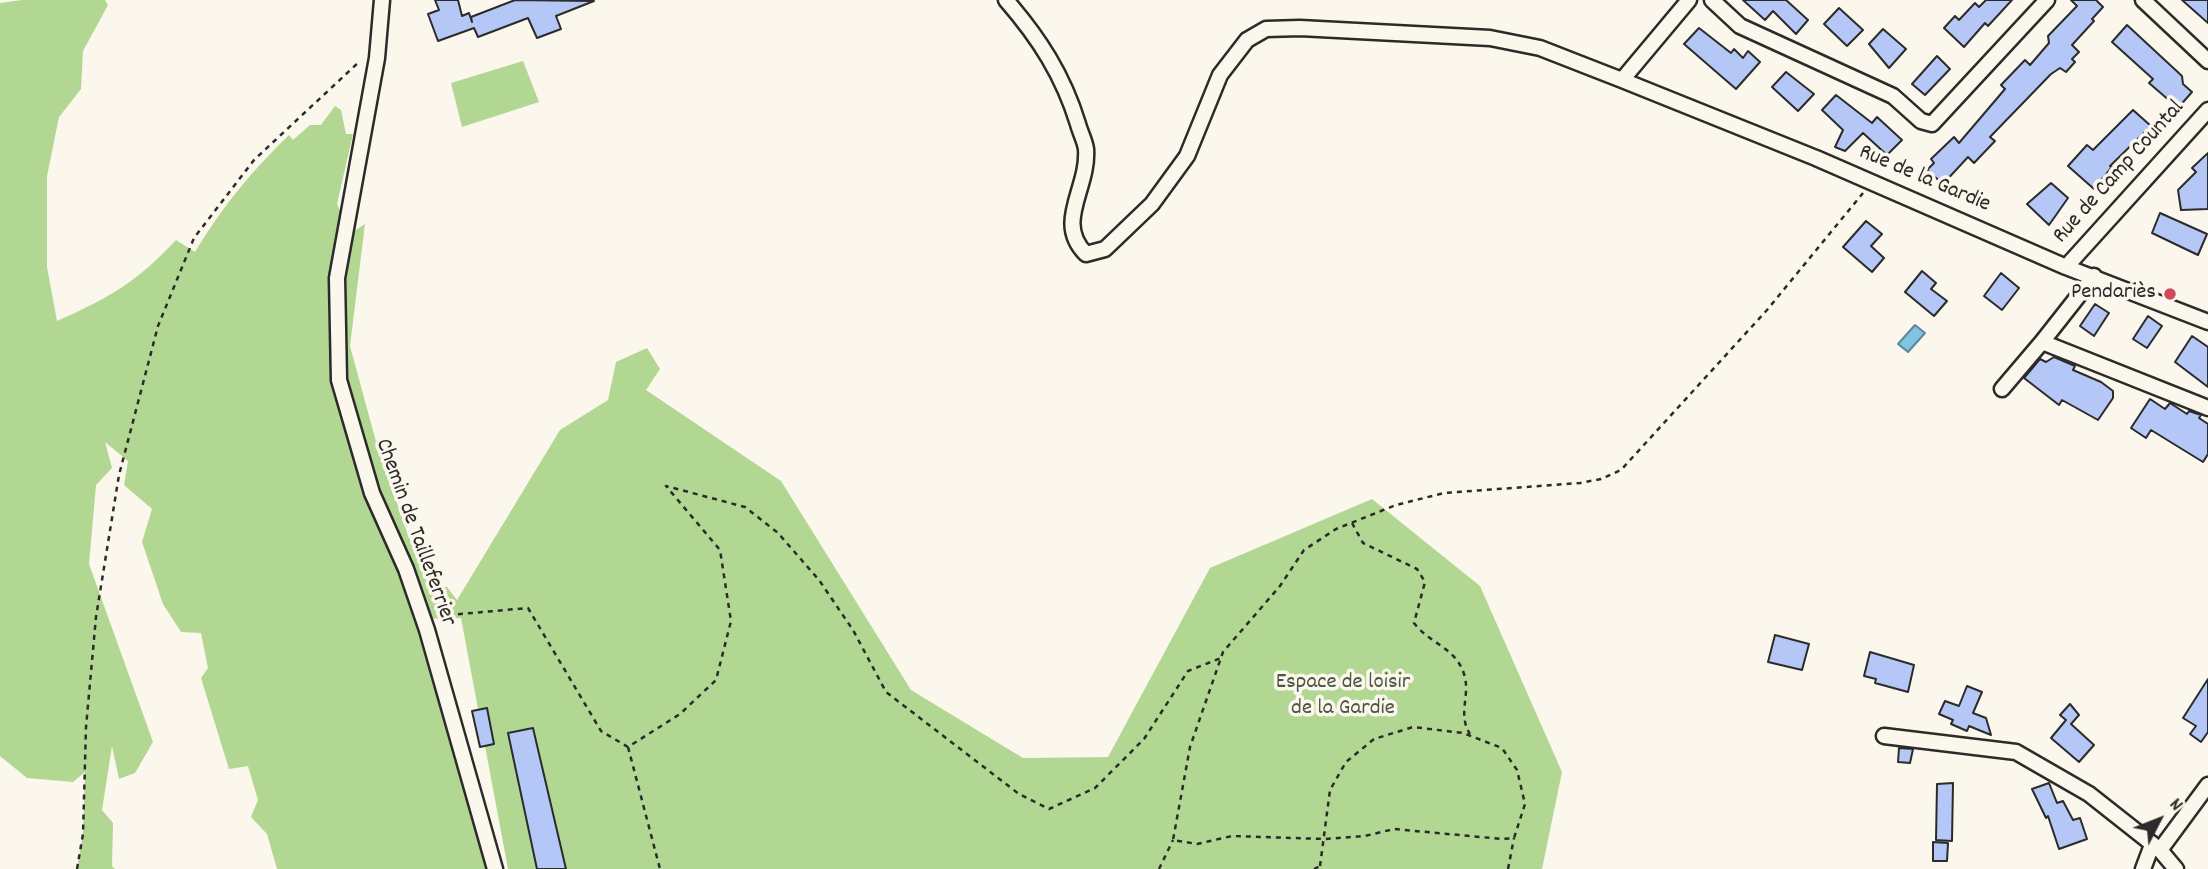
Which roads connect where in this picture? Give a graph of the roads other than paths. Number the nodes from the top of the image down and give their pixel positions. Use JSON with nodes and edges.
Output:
{"nodes":[{"id":1,"x":382,"y":0,"type":"edge"},
{"id":2,"x":1006,"y":0,"type":"edge"},
{"id":3,"x":1689,"y":0,"type":"edge"},
{"id":4,"x":1712,"y":0,"type":"edge"},
{"id":5,"x":2047,"y":0,"type":"edge"},
{"id":6,"x":2143,"y":0,"type":"edge"},
{"id":7,"x":2208,"y":61,"type":"edge"},
{"id":8,"x":1622,"y":80,"type":"junction"},
{"id":9,"x":2208,"y":110,"type":"edge"},
{"id":10,"x":2066,"y":267,"type":"junction"},
{"id":11,"x":2094,"y":276,"type":"junction"},
{"id":12,"x":2208,"y":322,"type":"edge"},
{"id":13,"x":2042,"y":342,"type":"junction"},
{"id":14,"x":2001,"y":389,"type":"dead end"},
{"id":15,"x":2208,"y":408,"type":"edge"},
{"id":16,"x":1884,"y":736,"type":"dead end"},
{"id":17,"x":2208,"y":785,"type":"edge"},
{"id":18,"x":2156,"y":848,"type":"junction"},
{"id":19,"x":495,"y":869,"type":"edge"},
{"id":20,"x":2143,"y":869,"type":"edge"},
{"id":21,"x":2176,"y":869,"type":"edge"}],
"edges":[{"from":1,"to":19,"type":"street","name":"Chemin de Tailleferrier"},
{"from":2,"to":8,"type":"street","name":"Rue de la Gardie"},
{"from":3,"to":8,"type":"street"},
{"from":4,"to":5,"type":"street"},
{"from":6,"to":7,"type":"street"},
{"from":8,"to":10,"type":"street","name":"Rue de la Gardie"},
{"from":9,"to":10,"type":"street","name":"Rue de Camp Countal"},
{"from":10,"to":11,"type":"street","name":"Rue de la Gardie"},
{"from":11,"to":12,"type":"street","name":"Rue de la Gardie"},
{"from":11,"to":13,"type":"street"},
{"from":13,"to":14,"type":"street"},
{"from":13,"to":15,"type":"street"},
{"from":16,"to":18,"type":"street"},
{"from":17,"to":18,"type":"street"},
{"from":18,"to":20,"type":"street"},
{"from":18,"to":21,"type":"street"}]}
